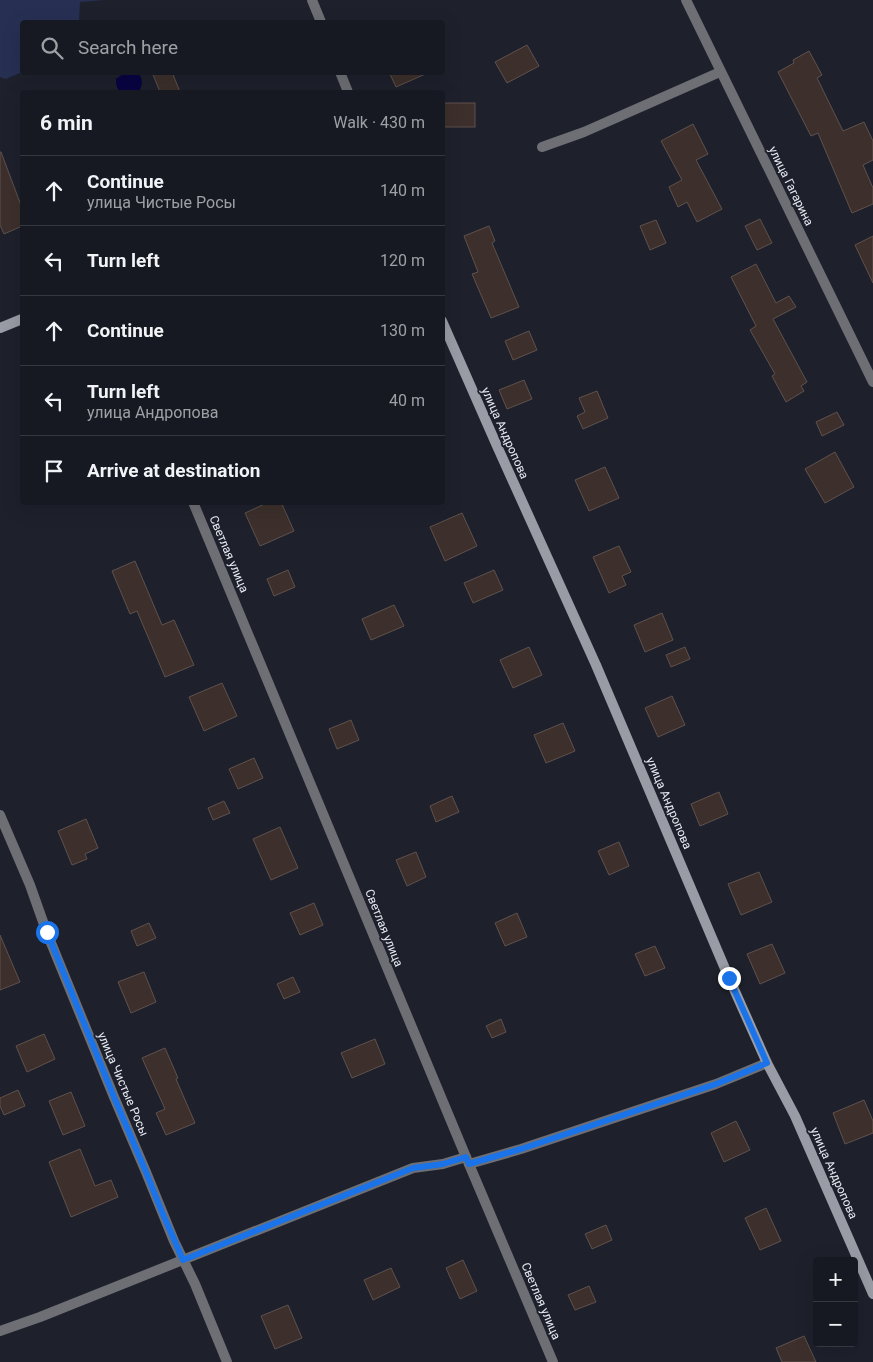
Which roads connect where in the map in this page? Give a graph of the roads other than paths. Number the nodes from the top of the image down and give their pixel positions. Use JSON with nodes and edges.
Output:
{"nodes":[{"id":1,"x":312,"y":0,"type":"edge"},
{"id":2,"x":686,"y":0,"type":"edge"},
{"id":3,"x":320,"y":20,"type":"edge"},
{"id":4,"x":720,"y":72,"type":"junction"},
{"id":5,"x":341,"y":75,"type":"edge"},
{"id":6,"x":347,"y":90,"type":"edge"},
{"id":7,"x":542,"y":147,"type":"dead end"},
{"id":8,"x":20,"y":320,"type":"edge"},
{"id":9,"x":0,"y":328,"type":"edge"},
{"id":10,"x":445,"y":328,"type":"edge"},
{"id":11,"x":873,"y":382,"type":"edge"},
{"id":12,"x":194,"y":505,"type":"edge"},
{"id":13,"x":0,"y":814,"type":"edge"},
{"id":14,"x":767,"y":1063,"type":"junction"},
{"id":15,"x":467,"y":1160,"type":"junction"},
{"id":16,"x":183,"y":1260,"type":"junction"},
{"id":17,"x":873,"y":1294,"type":"edge"},
{"id":18,"x":0,"y":1331,"type":"edge"},
{"id":19,"x":227,"y":1362,"type":"edge"},
{"id":20,"x":553,"y":1362,"type":"edge"}],
"edges":[{"from":1,"to":3,"type":"street"},
{"from":2,"to":4,"type":"street","name":"улица Гагарина"},
{"from":4,"to":7,"type":"street"},
{"from":4,"to":11,"type":"street","name":"улица Гагарина"},
{"from":5,"to":6,"type":"street"},
{"from":8,"to":9,"type":"street"},
{"from":10,"to":14,"type":"street","name":"улица Андропова"},
{"from":12,"to":15,"type":"street","name":"Светлая улица"},
{"from":13,"to":16,"type":"street","name":"улица Чистые Росы"},
{"from":14,"to":15,"type":"street"},
{"from":14,"to":17,"type":"street","name":"улица Андропова"},
{"from":15,"to":16,"type":"street"},
{"from":15,"to":20,"type":"street","name":"Светлая улица"},
{"from":16,"to":18,"type":"street"},
{"from":16,"to":19,"type":"street","name":"улица Чистые Росы"}]}
